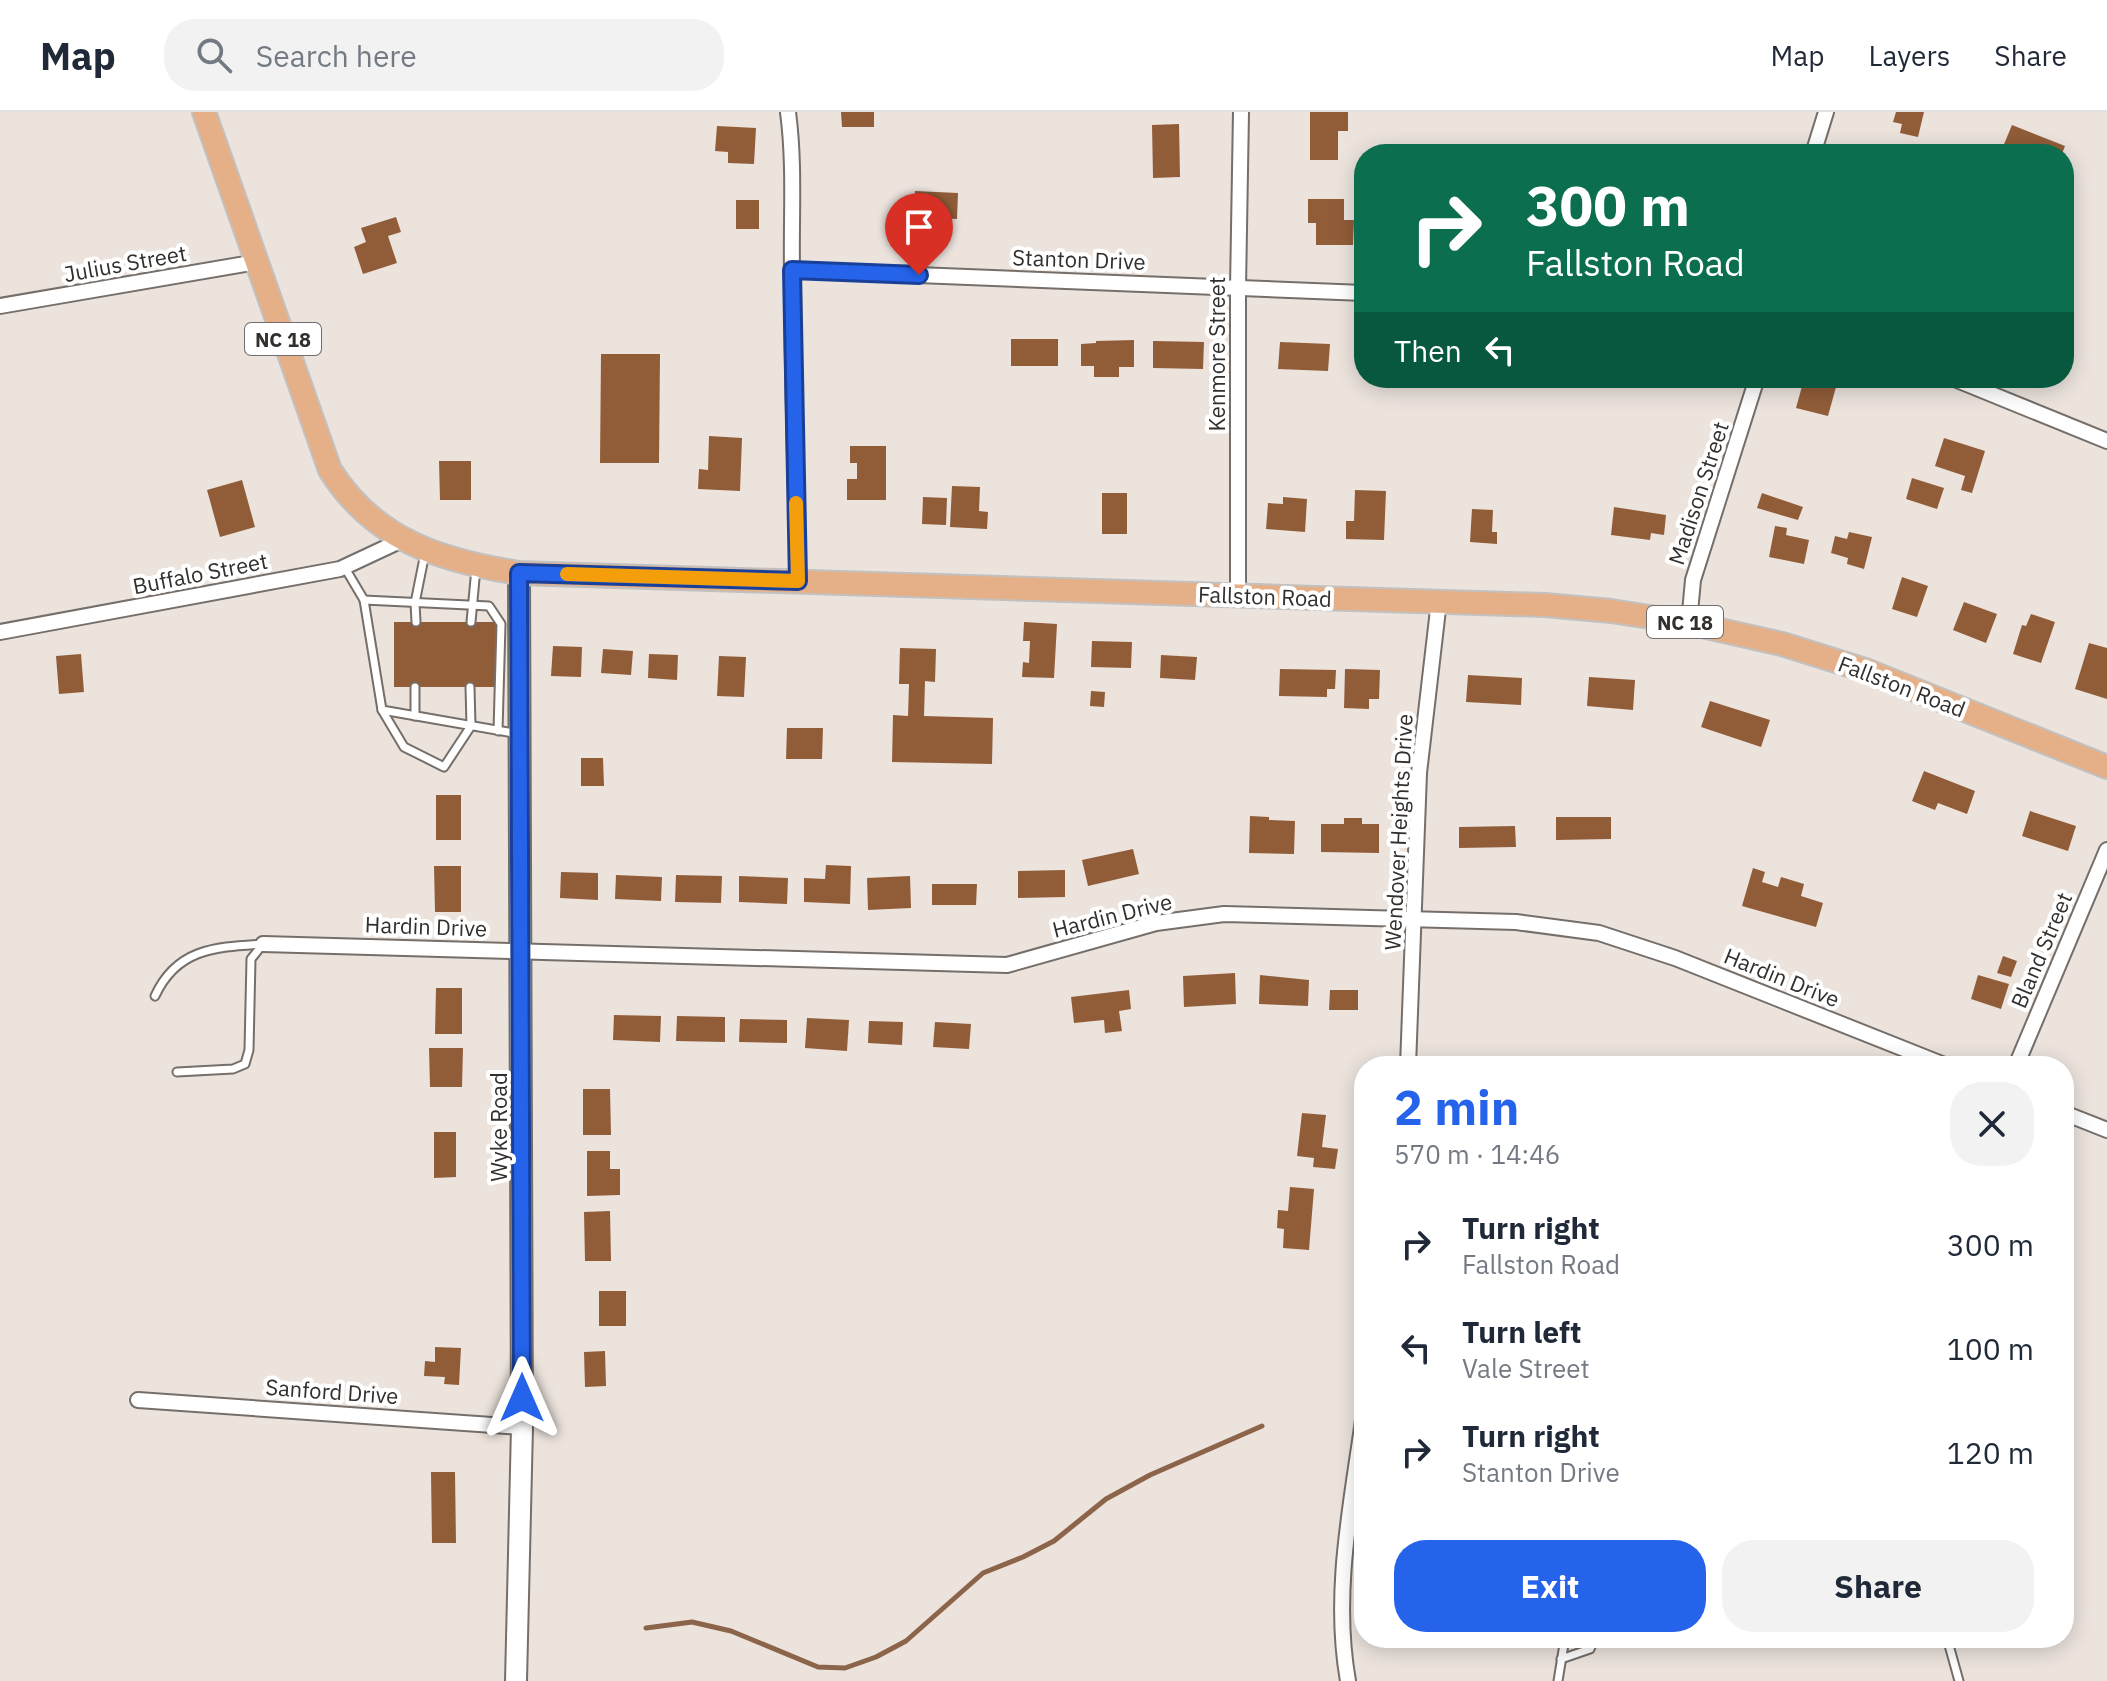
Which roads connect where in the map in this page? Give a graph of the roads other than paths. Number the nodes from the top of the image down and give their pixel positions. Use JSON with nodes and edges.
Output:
{"nodes":[{"id":1,"x":204,"y":112,"type":"edge"},
{"id":2,"x":788,"y":112,"type":"edge"},
{"id":3,"x":1241,"y":112,"type":"edge"},
{"id":4,"x":1826,"y":112,"type":"edge"},
{"id":5,"x":1816,"y":144,"type":"edge"},
{"id":6,"x":257,"y":262,"type":"junction"},
{"id":7,"x":792,"y":270,"type":"junction"},
{"id":8,"x":1238,"y":288,"type":"junction"},
{"id":9,"x":1354,"y":293,"type":"edge"},
{"id":10,"x":0,"y":306,"type":"edge"},
{"id":11,"x":1754,"y":388,"type":"edge"},
{"id":12,"x":1977,"y":388,"type":"edge"},
{"id":13,"x":2107,"y":441,"type":"edge"},
{"id":14,"x":402,"y":540,"type":"junction"},
{"id":15,"x":426,"y":550,"type":"junction"},
{"id":16,"x":476,"y":566,"type":"junction"},
{"id":17,"x":345,"y":567,"type":"junction"},
{"id":18,"x":519,"y":573,"type":"junction"},
{"id":19,"x":798,"y":581,"type":"junction"},
{"id":20,"x":1238,"y":596,"type":"junction"},
{"id":21,"x":364,"y":600,"type":"junction"},
{"id":22,"x":1439,"y":601,"type":"junction"},
{"id":23,"x":415,"y":603,"type":"junction"},
{"id":24,"x":471,"y":606,"type":"junction"},
{"id":25,"x":416,"y":622,"type":"dead end"},
{"id":26,"x":471,"y":622,"type":"dead end"},
{"id":27,"x":1689,"y":623,"type":"junction"},
{"id":28,"x":0,"y":632,"type":"edge"},
{"id":29,"x":510,"y":657,"type":"junction"},
{"id":30,"x":415,"y":687,"type":"dead end"},
{"id":31,"x":470,"y":687,"type":"dead end"},
{"id":32,"x":382,"y":710,"type":"junction"},
{"id":33,"x":415,"y":716,"type":"junction"},
{"id":34,"x":471,"y":726,"type":"junction"},
{"id":35,"x":498,"y":731,"type":"junction"},
{"id":36,"x":521,"y":735,"type":"junction"},
{"id":37,"x":2107,"y":767,"type":"edge"},
{"id":38,"x":2107,"y":850,"type":"edge"},
{"id":39,"x":1414,"y":921,"type":"junction"},
{"id":40,"x":263,"y":944,"type":"junction"},
{"id":41,"x":522,"y":951,"type":"junction"},
{"id":42,"x":155,"y":996,"type":"dead end"},
{"id":43,"x":1408,"y":1056,"type":"edge"},
{"id":44,"x":1922,"y":1056,"type":"edge"},
{"id":45,"x":2020,"y":1056,"type":"edge"},
{"id":46,"x":177,"y":1072,"type":"dead end"},
{"id":47,"x":2074,"y":1117,"type":"edge"},
{"id":48,"x":2107,"y":1130,"type":"edge"},
{"id":49,"x":138,"y":1400,"type":"dead end"},
{"id":50,"x":522,"y":1427,"type":"junction"},
{"id":51,"x":1354,"y":1482,"type":"edge"},
{"id":52,"x":1563,"y":1648,"type":"edge"},
{"id":53,"x":1590,"y":1648,"type":"edge"},
{"id":54,"x":1950,"y":1648,"type":"edge"},
{"id":55,"x":1561,"y":1659,"type":"junction"},
{"id":56,"x":516,"y":1681,"type":"edge"},
{"id":57,"x":1348,"y":1681,"type":"edge"},
{"id":58,"x":1558,"y":1681,"type":"edge"},
{"id":59,"x":1959,"y":1681,"type":"edge"}],
"edges":[{"from":1,"to":6,"type":"main road","number":"NC 18"},
{"from":2,"to":7,"type":"street"},
{"from":3,"to":8,"type":"street","name":"Kenmore Street"},
{"from":4,"to":5,"type":"street"},
{"from":6,"to":10,"type":"street","name":"Julius Street"},
{"from":6,"to":14,"type":"main road","number":"NC 18"},
{"from":7,"to":8,"type":"street","name":"Stanton Drive"},
{"from":7,"to":19,"type":"street"},
{"from":8,"to":9,"type":"street","name":"Stanton Drive"},
{"from":8,"to":20,"type":"street","name":"Kenmore Street"},
{"from":11,"to":27,"type":"street","name":"Madison Street"},
{"from":12,"to":13,"type":"street"},
{"from":14,"to":15,"type":"main road","name":"Fallston Road","number":"NC 18"},
{"from":14,"to":17,"type":"street","name":"Buffalo Street"},
{"from":15,"to":16,"type":"main road","name":"Fallston Road","number":"NC 18"},
{"from":15,"to":23,"type":"lane"},
{"from":16,"to":18,"type":"main road","name":"Fallston Road","number":"NC 18"},
{"from":16,"to":24,"type":"lane"},
{"from":17,"to":21,"type":"lane"},
{"from":17,"to":28,"type":"street","name":"Buffalo Street"},
{"from":18,"to":19,"type":"main road","name":"Fallston Road","number":"NC 18"},
{"from":18,"to":29,"type":"main road","name":"Wyke Road"},
{"from":19,"to":20,"type":"main road","name":"Fallston Road","number":"NC 18"},
{"from":20,"to":22,"type":"main road","name":"Fallston Road","number":"NC 18"},
{"from":21,"to":23,"type":"lane"},
{"from":21,"to":32,"type":"lane"},
{"from":22,"to":27,"type":"main road","name":"Fallston Road","number":"NC 18"},
{"from":22,"to":39,"type":"street","name":"Wendover Heights Drive"},
{"from":23,"to":24,"type":"lane"},
{"from":23,"to":25,"type":"lane"},
{"from":24,"to":26,"type":"lane"},
{"from":24,"to":29,"type":"lane"},
{"from":27,"to":37,"type":"main road","name":"Fallston Road","number":"NC 18"},
{"from":29,"to":35,"type":"lane"},
{"from":29,"to":36,"type":"main road","name":"Wyke Road"},
{"from":30,"to":33,"type":"lane"},
{"from":31,"to":34,"type":"lane"},
{"from":32,"to":33,"type":"lane"},
{"from":32,"to":34,"type":"lane"},
{"from":33,"to":34,"type":"lane"},
{"from":34,"to":35,"type":"lane"},
{"from":35,"to":36,"type":"lane"},
{"from":36,"to":41,"type":"main road","name":"Wyke Road"},
{"from":38,"to":45,"type":"street","name":"Bland Street"},
{"from":39,"to":41,"type":"street","name":"Hardin Drive"},
{"from":39,"to":43,"type":"street","name":"Wendover Heights Drive"},
{"from":39,"to":44,"type":"street","name":"Hardin Drive"},
{"from":40,"to":41,"type":"street","name":"Hardin Drive"},
{"from":40,"to":42,"type":"lane"},
{"from":40,"to":46,"type":"lane"},
{"from":41,"to":50,"type":"main road","name":"Wyke Road"},
{"from":47,"to":48,"type":"street"},
{"from":49,"to":50,"type":"street","name":"Sanford Drive"},
{"from":50,"to":56,"type":"main road","name":"Wyke Road"},
{"from":51,"to":57,"type":"street"},
{"from":52,"to":55,"type":"lane"},
{"from":53,"to":55,"type":"lane"},
{"from":54,"to":59,"type":"lane"},
{"from":55,"to":58,"type":"lane"}]}
